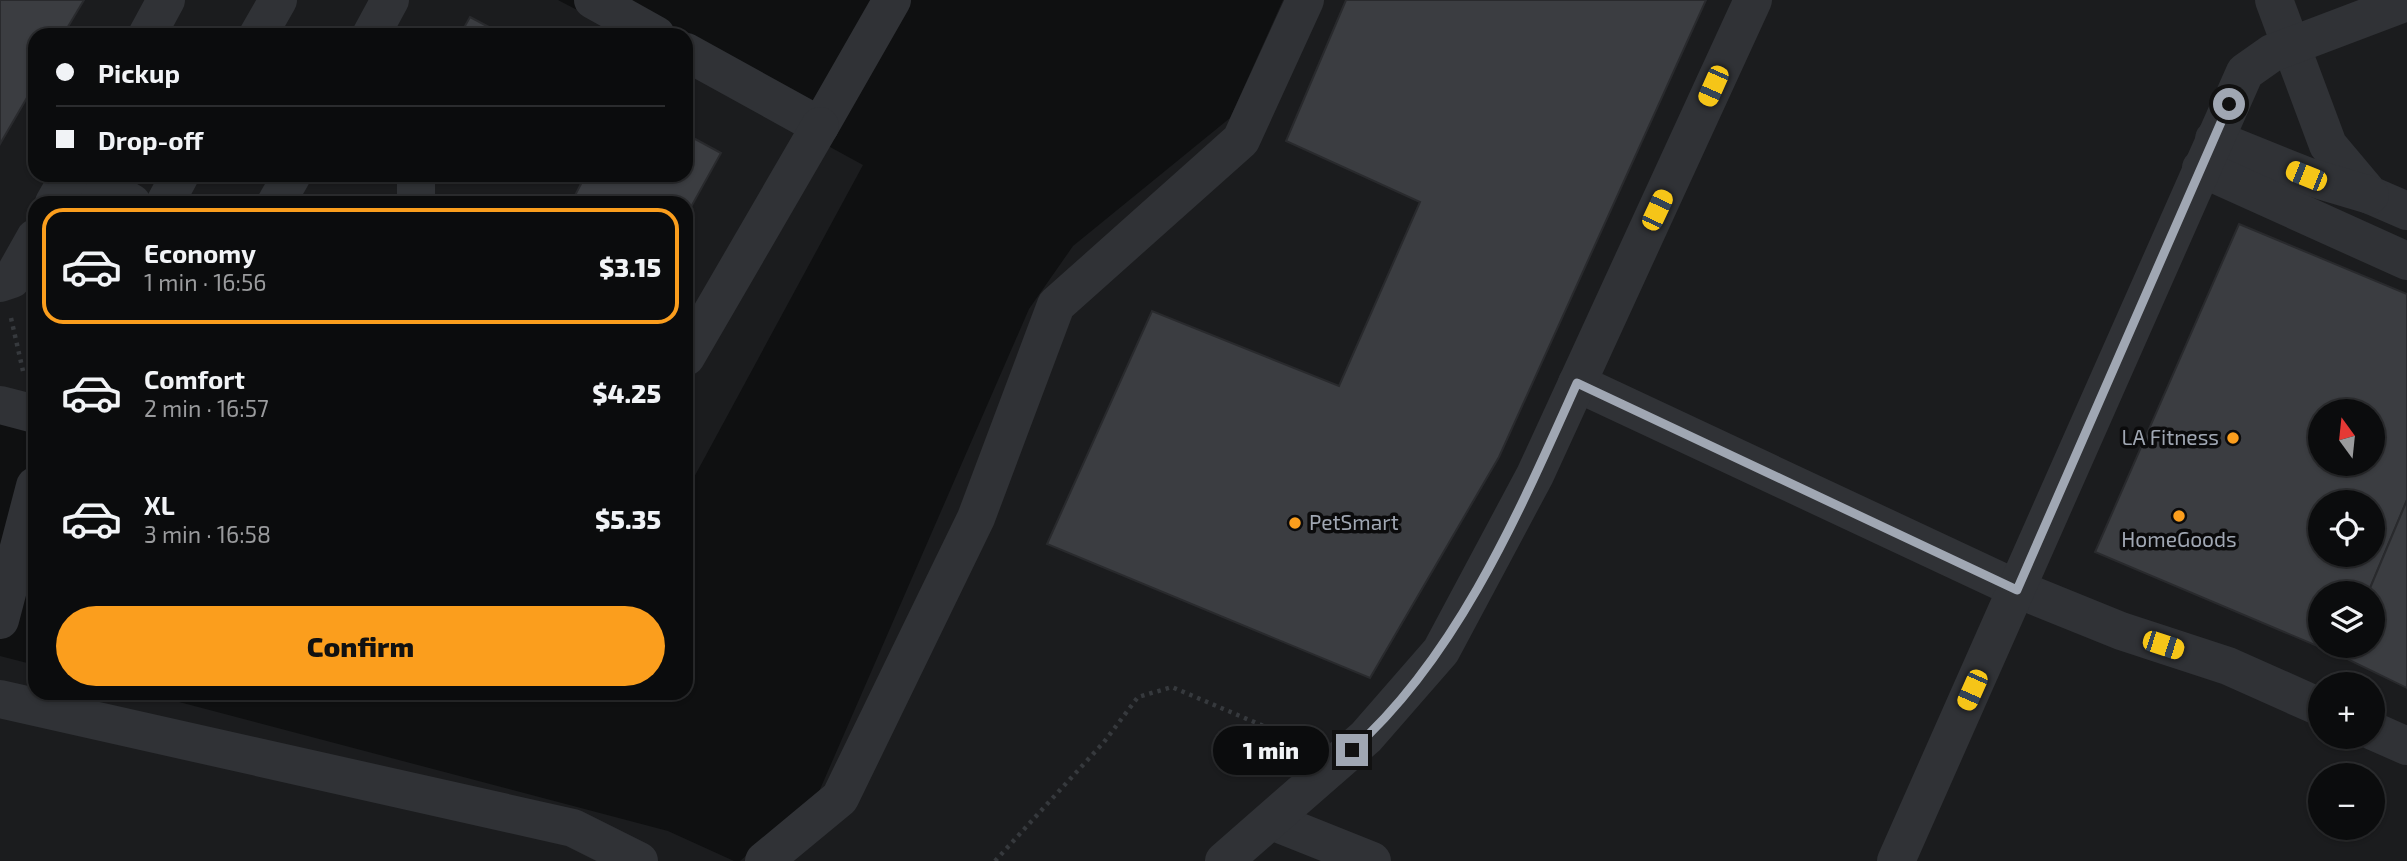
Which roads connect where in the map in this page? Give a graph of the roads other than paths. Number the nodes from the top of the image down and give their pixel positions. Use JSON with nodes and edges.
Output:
{"nodes":[{"id":1,"x":166,"y":0,"type":"edge"},
{"id":2,"x":278,"y":0,"type":"edge"},
{"id":3,"x":390,"y":0,"type":"edge"},
{"id":4,"x":593,"y":0,"type":"edge"},
{"id":5,"x":892,"y":0,"type":"edge"},
{"id":6,"x":1305,"y":0,"type":"edge"},
{"id":7,"x":1753,"y":0,"type":"edge"},
{"id":8,"x":2274,"y":0,"type":"edge"},
{"id":9,"x":2407,"y":2,"type":"edge"},
{"id":10,"x":151,"y":28,"type":"edge"},
{"id":11,"x":262,"y":28,"type":"edge"},
{"id":12,"x":374,"y":28,"type":"edge"},
{"id":13,"x":643,"y":28,"type":"edge"},
{"id":14,"x":2293,"y":45,"type":"junction"},
{"id":15,"x":693,"y":56,"type":"edge"},
{"id":16,"x":820,"y":126,"type":"junction"},
{"id":17,"x":2208,"y":153,"type":"junction"},
{"id":18,"x":97,"y":182,"type":"edge"},
{"id":19,"x":2370,"y":195,"type":"junction"},
{"id":20,"x":120,"y":196,"type":"edge"},
{"id":21,"x":2407,"y":211,"type":"edge"},
{"id":22,"x":28,"y":250,"type":"edge"},
{"id":23,"x":2407,"y":261,"type":"edge"},
{"id":24,"x":4,"y":294,"type":"edge"},
{"id":25,"x":693,"y":345,"type":"edge"},
{"id":26,"x":1577,"y":383,"type":"junction"},
{"id":27,"x":0,"y":405,"type":"edge"},
{"id":28,"x":28,"y":412,"type":"edge"},
{"id":29,"x":28,"y":513,"type":"edge"},
{"id":30,"x":2017,"y":590,"type":"junction"},
{"id":31,"x":0,"y":620,"type":"edge"},
{"id":32,"x":0,"y":699,"type":"edge"},
{"id":33,"x":2308,"y":702,"type":"edge"},
{"id":34,"x":2385,"y":736,"type":"edge"},
{"id":35,"x":2407,"y":746,"type":"edge"},
{"id":36,"x":1272,"y":821,"type":"junction"},
{"id":37,"x":639,"y":861,"type":"edge"},
{"id":38,"x":764,"y":861,"type":"edge"},
{"id":39,"x":1224,"y":861,"type":"edge"},
{"id":40,"x":1372,"y":861,"type":"edge"},
{"id":41,"x":1896,"y":861,"type":"edge"}],
"edges":[{"from":1,"to":10,"type":"street"},
{"from":2,"to":11,"type":"street"},
{"from":3,"to":12,"type":"street"},
{"from":4,"to":13,"type":"street"},
{"from":5,"to":16,"type":"street"},
{"from":6,"to":38,"type":"street"},
{"from":7,"to":26,"type":"street"},
{"from":8,"to":14,"type":"street"},
{"from":9,"to":14,"type":"street"},
{"from":14,"to":17,"type":"street"},
{"from":14,"to":19,"type":"street"},
{"from":15,"to":16,"type":"street"},
{"from":16,"to":25,"type":"street"},
{"from":17,"to":19,"type":"street"},
{"from":17,"to":23,"type":"street"},
{"from":17,"to":30,"type":"street"},
{"from":18,"to":20,"type":"street"},
{"from":19,"to":21,"type":"street"},
{"from":22,"to":24,"type":"street"},
{"from":26,"to":30,"type":"street"},
{"from":26,"to":36,"type":"street"},
{"from":27,"to":28,"type":"street"},
{"from":29,"to":31,"type":"street"},
{"from":30,"to":33,"type":"street"},
{"from":30,"to":41,"type":"street"},
{"from":32,"to":37,"type":"street"},
{"from":34,"to":35,"type":"street"},
{"from":36,"to":39,"type":"street"},
{"from":36,"to":40,"type":"street"}]}
